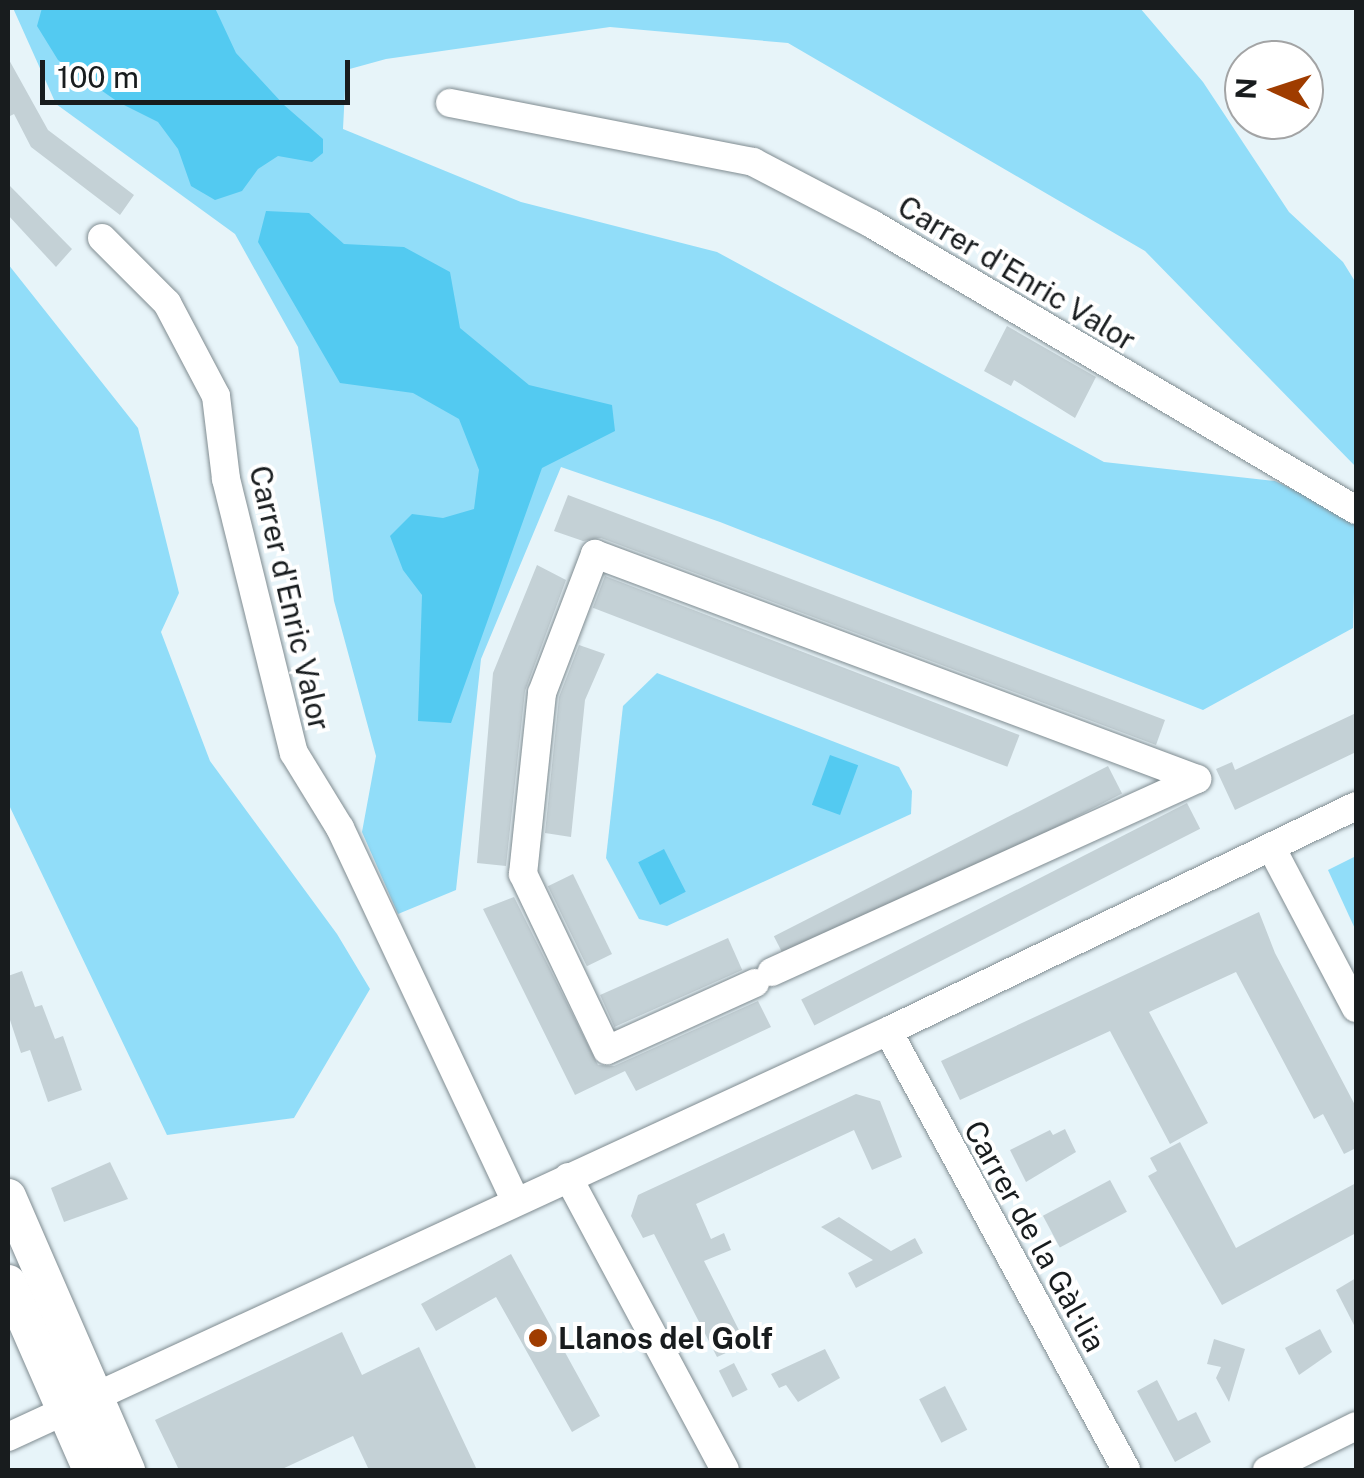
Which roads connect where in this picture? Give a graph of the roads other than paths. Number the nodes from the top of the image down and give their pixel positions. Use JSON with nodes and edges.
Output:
{"nodes":[{"id":1,"x":450,"y":103,"type":"dead end"},
{"id":2,"x":102,"y":238,"type":"dead end"},
{"id":3,"x":1356,"y":510,"type":"edge"},
{"id":4,"x":1356,"y":806,"type":"edge"},
{"id":5,"x":1271,"y":846,"type":"junction"},
{"id":6,"x":764,"y":978,"type":"joint"},
{"id":7,"x":1356,"y":1008,"type":"edge"},
{"id":8,"x":888,"y":1031,"type":"junction"},
{"id":9,"x":559,"y":1181,"type":"junction"},
{"id":10,"x":8,"y":1196,"type":"edge"},
{"id":11,"x":515,"y":1200,"type":"junction"},
{"id":12,"x":8,"y":1282,"type":"edge"},
{"id":13,"x":79,"y":1403,"type":"junction"},
{"id":14,"x":1356,"y":1426,"type":"edge"},
{"id":15,"x":8,"y":1438,"type":"edge"},
{"id":16,"x":90,"y":1470,"type":"edge"},
{"id":17,"x":127,"y":1470,"type":"edge"},
{"id":18,"x":707,"y":1470,"type":"edge"},
{"id":19,"x":725,"y":1470,"type":"edge"},
{"id":20,"x":1126,"y":1470,"type":"edge"},
{"id":21,"x":1266,"y":1470,"type":"edge"}],
"edges":[{"from":1,"to":3,"type":"street","name":"Carrer d'Enric Valor"},
{"from":2,"to":11,"type":"street","name":"Carrer d'Enric Valor"},
{"from":4,"to":5,"type":"street"},
{"from":5,"to":7,"type":"street"},
{"from":5,"to":8,"type":"street"},
{"from":6,"to":6,"type":"street"},
{"from":8,"to":9,"type":"street"},
{"from":8,"to":20,"type":"street","name":"Carrer de la Gàl·lia"},
{"from":9,"to":11,"type":"street"},
{"from":9,"to":18,"type":"street"},
{"from":9,"to":19,"type":"street"},
{"from":10,"to":13,"type":"main road"},
{"from":11,"to":13,"type":"street"},
{"from":12,"to":13,"type":"main road"},
{"from":13,"to":15,"type":"street"},
{"from":13,"to":16,"type":"main road"},
{"from":13,"to":17,"type":"main road"},
{"from":14,"to":21,"type":"street"}]}
